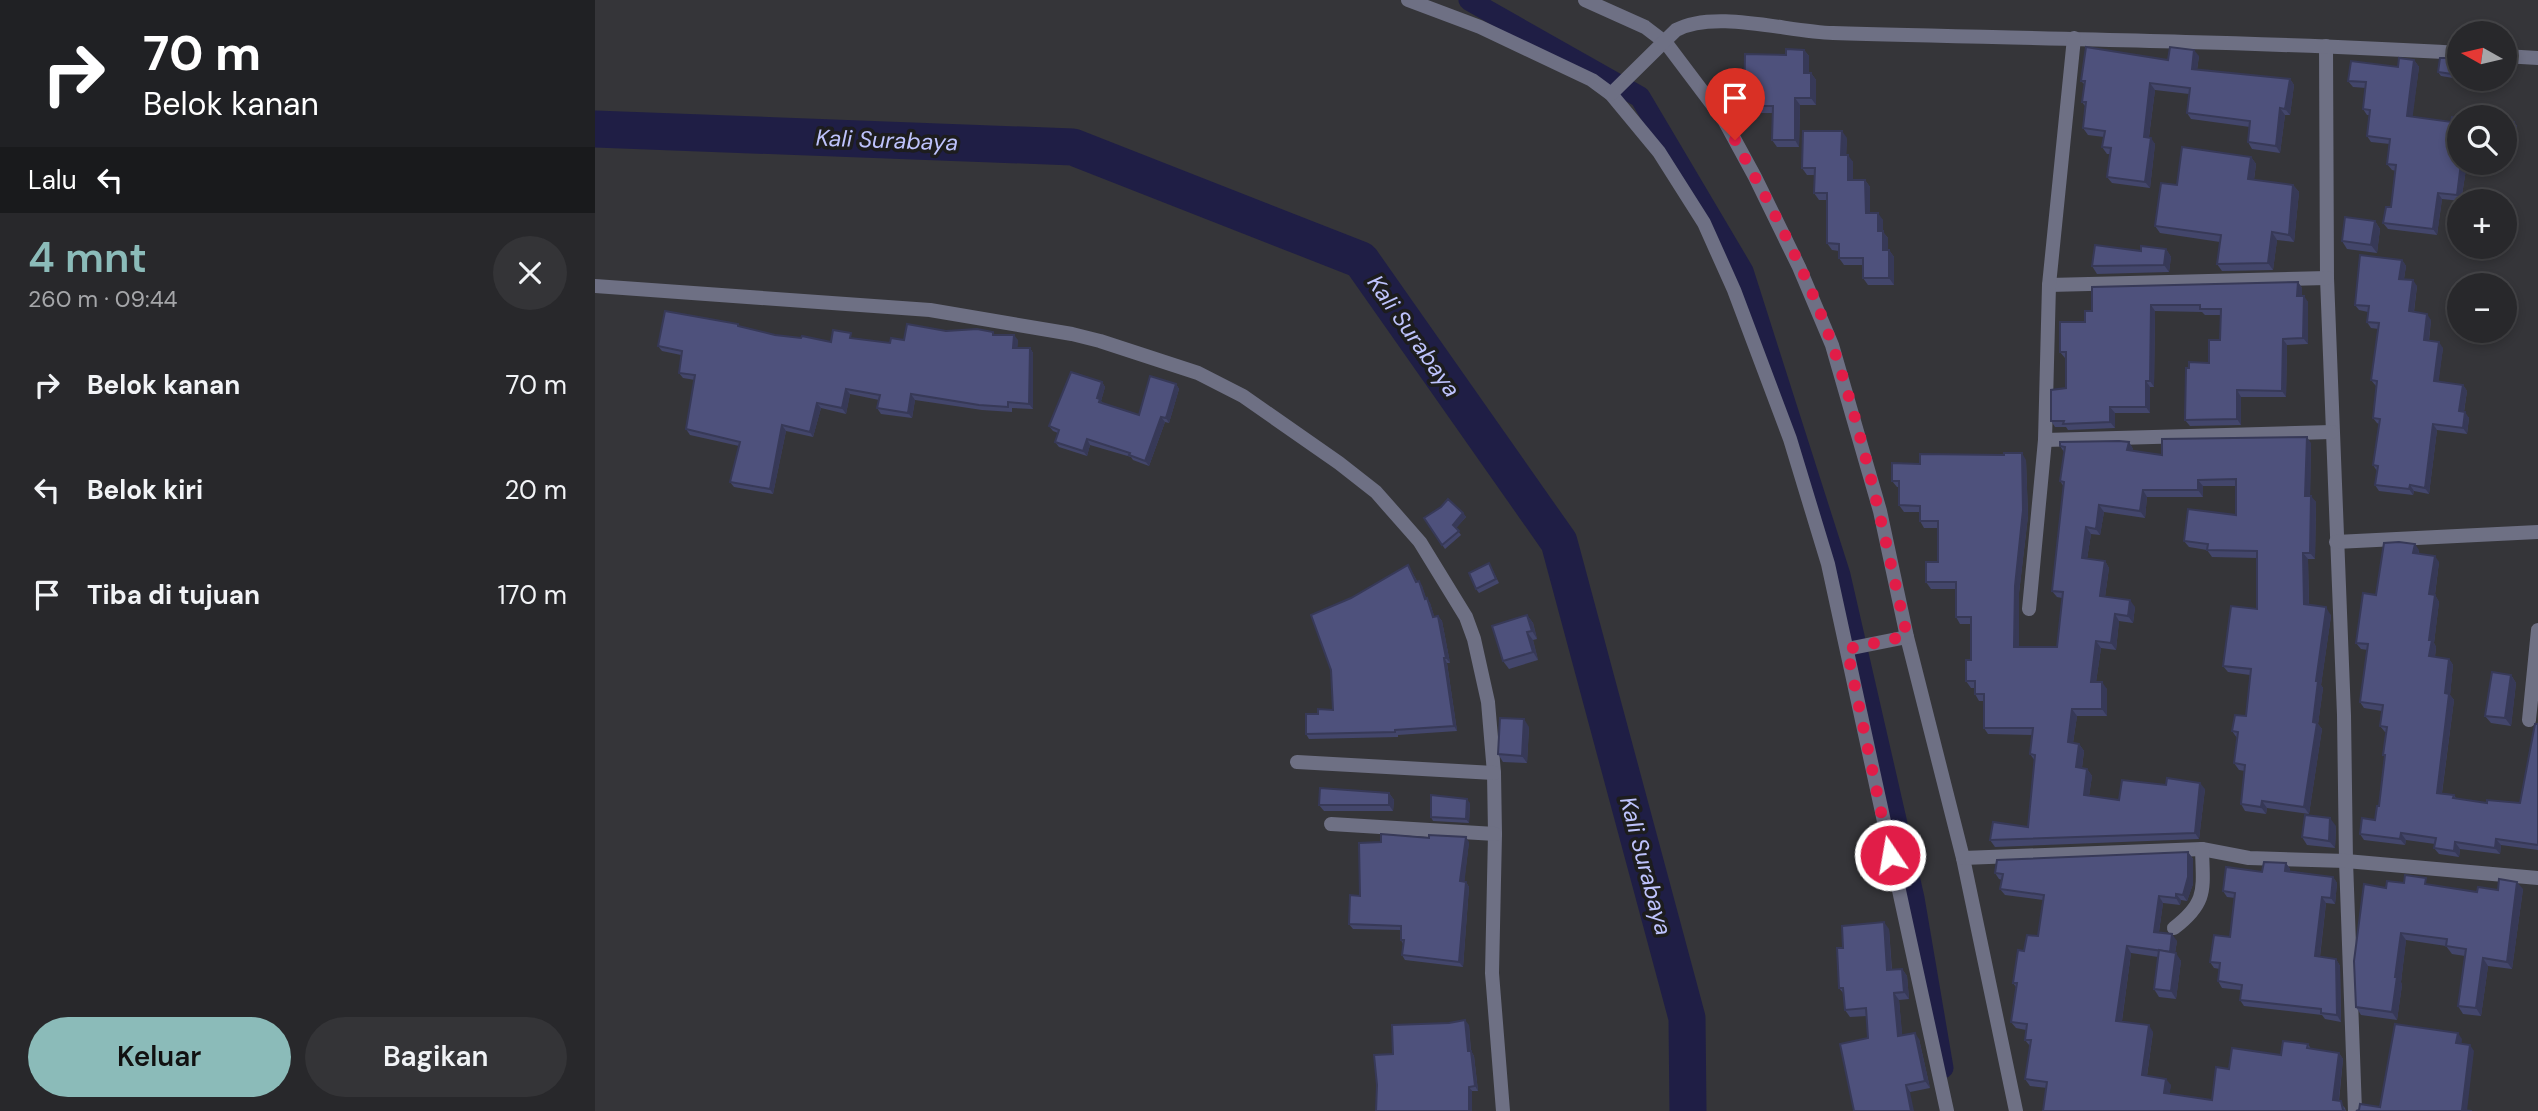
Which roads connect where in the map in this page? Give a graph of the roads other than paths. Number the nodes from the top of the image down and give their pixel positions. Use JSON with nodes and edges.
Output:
{"nodes":[{"id":1,"x":1408,"y":0,"type":"edge"},
{"id":2,"x":1585,"y":0,"type":"edge"},
{"id":3,"x":2074,"y":38,"type":"junction"},
{"id":4,"x":1665,"y":43,"type":"junction"},
{"id":5,"x":2326,"y":46,"type":"junction"},
{"id":6,"x":2447,"y":52,"type":"edge"},
{"id":7,"x":2517,"y":57,"type":"edge"},
{"id":8,"x":2538,"y":58,"type":"edge"},
{"id":9,"x":1613,"y":92,"type":"junction"},
{"id":10,"x":2327,"y":278,"type":"junction"},
{"id":11,"x":2049,"y":285,"type":"junction"},
{"id":12,"x":595,"y":286,"type":"edge"},
{"id":13,"x":2332,"y":432,"type":"junction"},
{"id":14,"x":2045,"y":440,"type":"junction"},
{"id":15,"x":2538,"y":532,"type":"edge"},
{"id":16,"x":2336,"y":542,"type":"junction"},
{"id":17,"x":2029,"y":609,"type":"dead end"},
{"id":18,"x":2538,"y":630,"type":"edge"},
{"id":19,"x":1903,"y":637,"type":"junction"},
{"id":20,"x":1850,"y":648,"type":"junction"},
{"id":21,"x":2529,"y":720,"type":"dead end"},
{"id":22,"x":1297,"y":762,"type":"dead end"},
{"id":23,"x":1494,"y":773,"type":"junction"},
{"id":24,"x":1331,"y":824,"type":"dead end"},
{"id":25,"x":1495,"y":834,"type":"junction"},
{"id":26,"x":2202,"y":849,"type":"junction"},
{"id":27,"x":1963,"y":858,"type":"junction"},
{"id":28,"x":2346,"y":861,"type":"junction"},
{"id":29,"x":2538,"y":878,"type":"edge"},
{"id":30,"x":2174,"y":928,"type":"dead end"},
{"id":31,"x":1503,"y":1111,"type":"edge"},
{"id":32,"x":1947,"y":1111,"type":"edge"},
{"id":33,"x":2016,"y":1111,"type":"edge"},
{"id":34,"x":2354,"y":1111,"type":"edge"}],
"edges":[{"from":1,"to":9,"type":"street"},
{"from":2,"to":4,"type":"street"},
{"from":3,"to":4,"type":"street"},
{"from":3,"to":5,"type":"street"},
{"from":3,"to":11,"type":"street"},
{"from":4,"to":9,"type":"street"},
{"from":4,"to":19,"type":"street"},
{"from":5,"to":6,"type":"street"},
{"from":5,"to":10,"type":"street"},
{"from":7,"to":8,"type":"street"},
{"from":9,"to":20,"type":"street"},
{"from":10,"to":11,"type":"street"},
{"from":10,"to":13,"type":"street"},
{"from":11,"to":14,"type":"street"},
{"from":12,"to":23,"type":"street"},
{"from":13,"to":14,"type":"street"},
{"from":13,"to":16,"type":"street"},
{"from":14,"to":17,"type":"street"},
{"from":15,"to":16,"type":"street"},
{"from":16,"to":28,"type":"street"},
{"from":18,"to":21,"type":"street"},
{"from":19,"to":20,"type":"street"},
{"from":19,"to":27,"type":"street"},
{"from":20,"to":32,"type":"street"},
{"from":22,"to":23,"type":"street"},
{"from":23,"to":25,"type":"street"},
{"from":24,"to":25,"type":"street"},
{"from":25,"to":31,"type":"street"},
{"from":26,"to":27,"type":"street"},
{"from":26,"to":28,"type":"street"},
{"from":26,"to":30,"type":"street"},
{"from":27,"to":33,"type":"street"},
{"from":28,"to":29,"type":"street"},
{"from":28,"to":34,"type":"street"}]}
